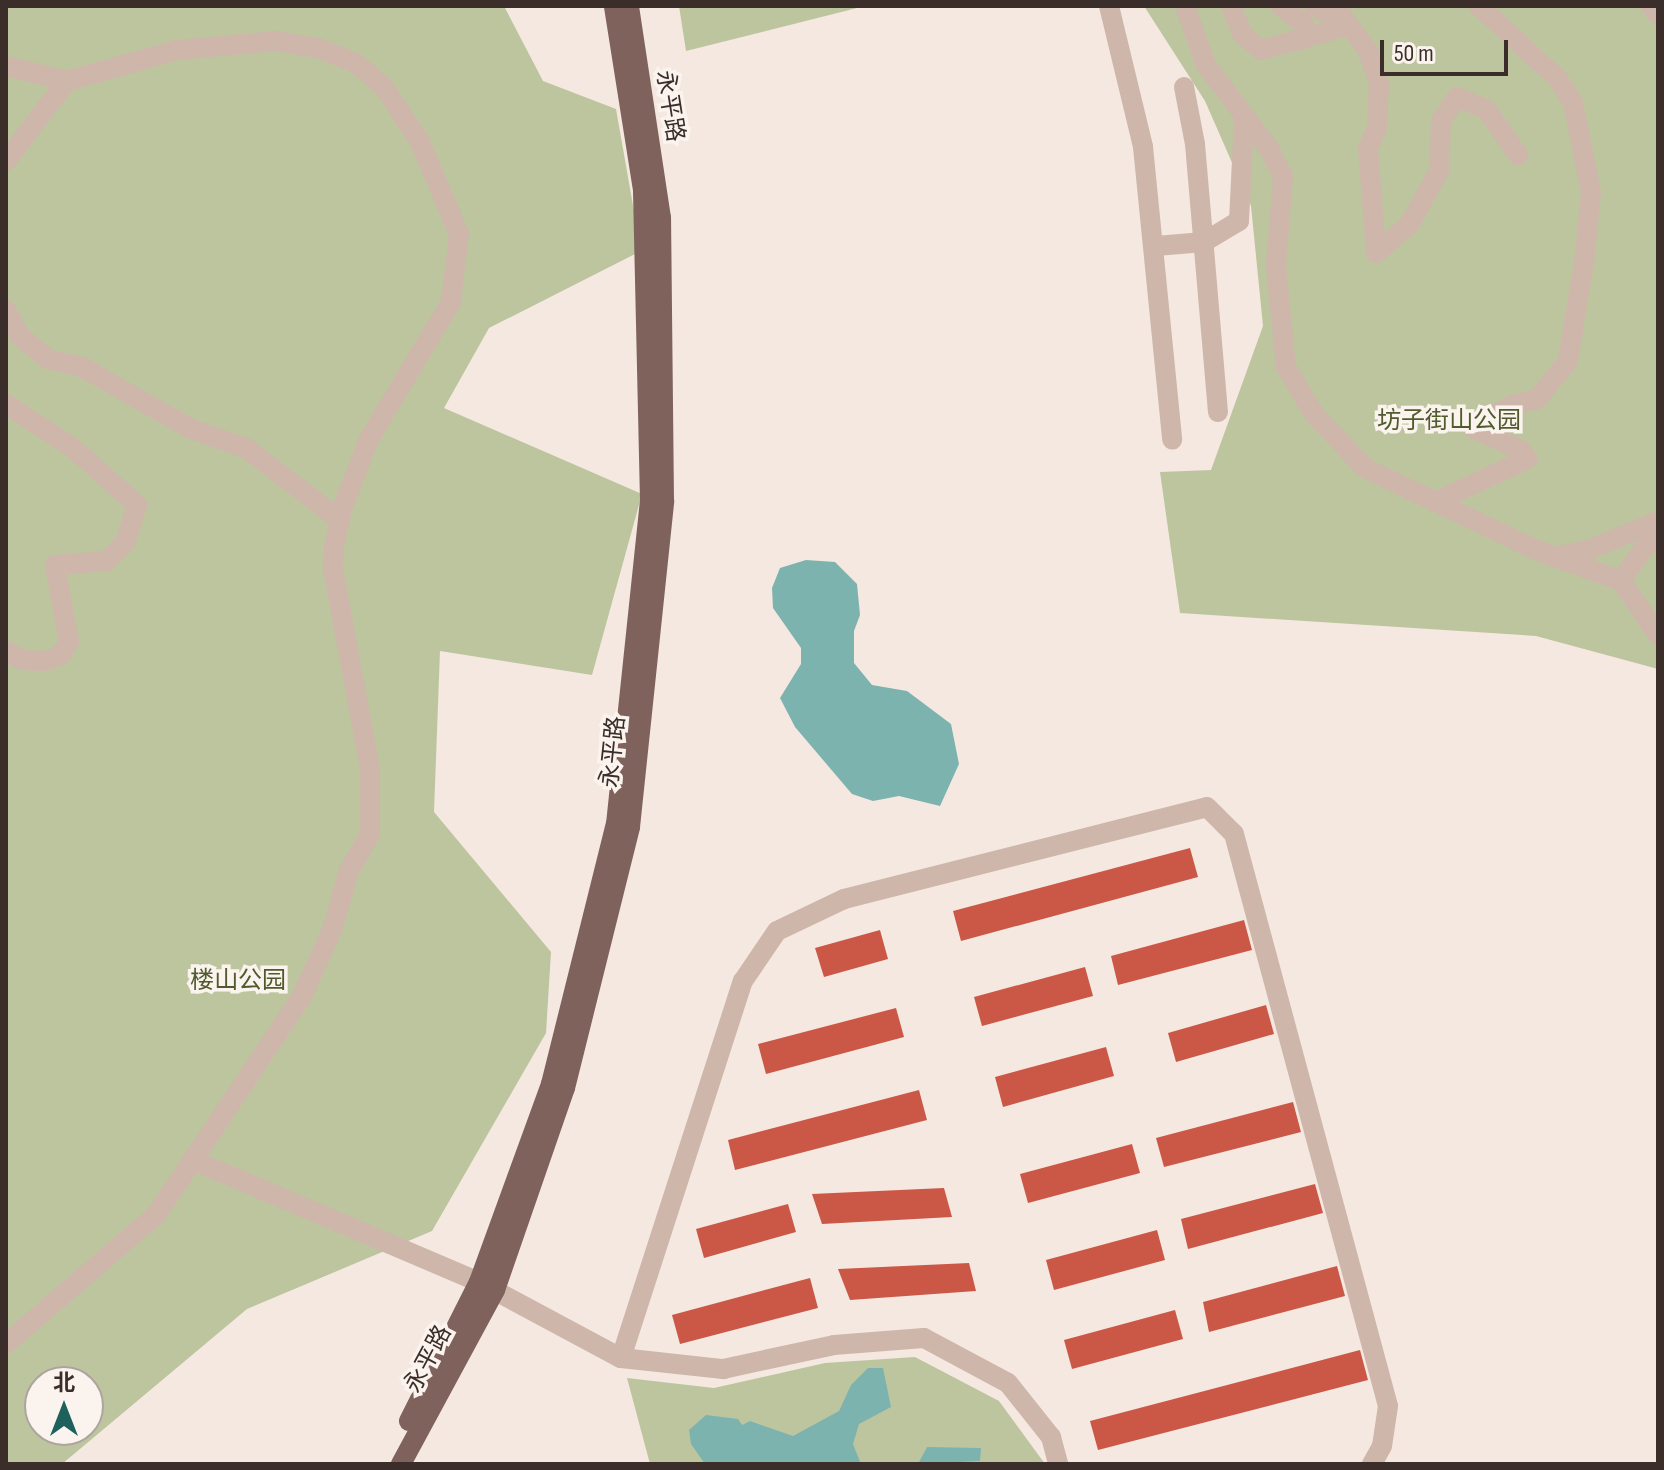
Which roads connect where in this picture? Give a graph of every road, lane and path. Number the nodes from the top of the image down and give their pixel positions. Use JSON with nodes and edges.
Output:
{"nodes":[{"id":1,"x":614,"y":6,"type":"edge"},
{"id":2,"x":629,"y":6,"type":"edge"},
{"id":3,"x":1109,"y":6,"type":"edge"},
{"id":4,"x":1185,"y":6,"type":"edge"},
{"id":5,"x":1231,"y":6,"type":"edge"},
{"id":6,"x":1281,"y":6,"type":"edge"},
{"id":7,"x":1295,"y":6,"type":"edge"},
{"id":8,"x":1315,"y":6,"type":"edge"},
{"id":9,"x":1335,"y":6,"type":"edge"},
{"id":10,"x":1479,"y":6,"type":"edge"},
{"id":11,"x":1651,"y":6,"type":"edge"},
{"id":12,"x":1658,"y":15,"type":"edge"},
{"id":13,"x":1347,"y":26,"type":"junction"},
{"id":14,"x":1302,"y":40,"type":"junction"},
{"id":15,"x":6,"y":66,"type":"edge"},
{"id":16,"x":67,"y":81,"type":"junction"},
{"id":17,"x":1184,"y":87,"type":"dead end"},
{"id":18,"x":1244,"y":117,"type":"junction"},
{"id":19,"x":1518,"y":155,"type":"dead end"},
{"id":20,"x":6,"y":161,"type":"edge"},
{"id":21,"x":1204,"y":242,"type":"junction"},
{"id":22,"x":1156,"y":246,"type":"junction"},
{"id":23,"x":6,"y":310,"type":"edge"},
{"id":24,"x":6,"y":404,"type":"edge"},
{"id":25,"x":1218,"y":412,"type":"dead end"},
{"id":26,"x":1172,"y":440,"type":"dead end"},
{"id":27,"x":1435,"y":502,"type":"junction"},
{"id":28,"x":339,"y":519,"type":"junction"},
{"id":29,"x":1658,"y":521,"type":"edge"},
{"id":30,"x":1658,"y":528,"type":"edge"},
{"id":31,"x":1552,"y":557,"type":"junction"},
{"id":32,"x":1621,"y":581,"type":"junction"},
{"id":33,"x":1658,"y":635,"type":"edge"},
{"id":34,"x":6,"y":651,"type":"edge"},
{"id":35,"x":193,"y":1160,"type":"junction"},
{"id":36,"x":487,"y":1286,"type":"junction"},
{"id":37,"x":6,"y":1344,"type":"edge"},
{"id":38,"x":621,"y":1358,"type":"junction"},
{"id":39,"x":387,"y":1464,"type":"edge"},
{"id":40,"x":401,"y":1464,"type":"edge"},
{"id":41,"x":1058,"y":1464,"type":"edge"},
{"id":42,"x":1372,"y":1464,"type":"edge"}],
"edges":[{"from":1,"to":36,"type":"main road","name":"永平路"},
{"from":2,"to":36,"type":"main road","name":"永平路"},
{"from":3,"to":22,"type":"street"},
{"from":4,"to":18,"type":"street"},
{"from":5,"to":14,"type":"street"},
{"from":6,"to":7,"type":"street"},
{"from":6,"to":14,"type":"street"},
{"from":8,"to":13,"type":"street"},
{"from":9,"to":13,"type":"street"},
{"from":10,"to":27,"type":"street"},
{"from":11,"to":12,"type":"street"},
{"from":13,"to":14,"type":"street"},
{"from":13,"to":19,"type":"street"},
{"from":15,"to":16,"type":"street"},
{"from":16,"to":20,"type":"street"},
{"from":16,"to":28,"type":"street"},
{"from":17,"to":21,"type":"street"},
{"from":18,"to":21,"type":"street"},
{"from":18,"to":27,"type":"street"},
{"from":21,"to":22,"type":"street"},
{"from":21,"to":25,"type":"street"},
{"from":22,"to":26,"type":"street"},
{"from":23,"to":28,"type":"street"},
{"from":24,"to":34,"type":"street"},
{"from":27,"to":31,"type":"street"},
{"from":28,"to":35,"type":"street"},
{"from":29,"to":31,"type":"street"},
{"from":30,"to":32,"type":"street"},
{"from":31,"to":32,"type":"street"},
{"from":32,"to":33,"type":"street"},
{"from":35,"to":36,"type":"street"},
{"from":35,"to":37,"type":"street"},
{"from":36,"to":38,"type":"street"},
{"from":36,"to":39,"type":"main road","name":"永平路"},
{"from":36,"to":40,"type":"main road","name":"永平路"},
{"from":38,"to":41,"type":"street"},
{"from":38,"to":42,"type":"street"}]}
